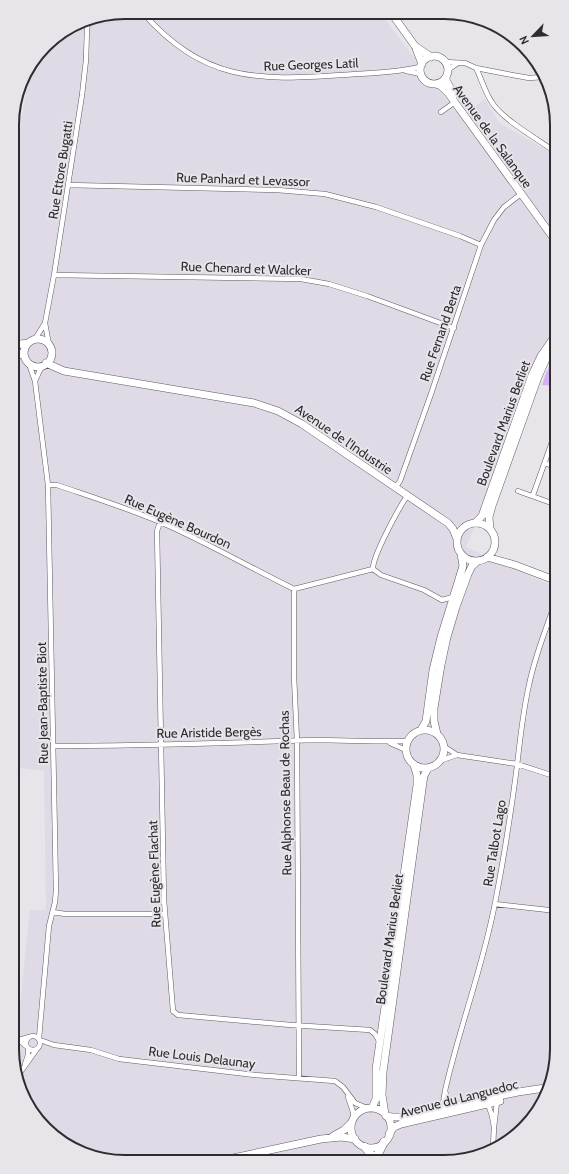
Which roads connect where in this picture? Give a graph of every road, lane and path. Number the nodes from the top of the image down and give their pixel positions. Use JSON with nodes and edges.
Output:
{"nodes":[{"id":1,"x":149,"y":19,"type":"edge"},
{"id":2,"x":396,"y":19,"type":"edge"},
{"id":3,"x":88,"y":26,"type":"edge"},
{"id":4,"x":415,"y":46,"type":"junction"},
{"id":5,"x":431,"y":57,"type":"junction"},
{"id":6,"x":444,"y":62,"type":"junction"},
{"id":7,"x":458,"y":63,"type":"junction"},
{"id":8,"x":421,"y":68,"type":"junction"},
{"id":9,"x":476,"y":68,"type":"junction"},
{"id":10,"x":448,"y":70,"type":"junction"},
{"id":11,"x":539,"y":77,"type":"edge"},
{"id":12,"x":445,"y":78,"type":"junction"},
{"id":13,"x":436,"y":84,"type":"junction"},
{"id":14,"x":455,"y":102,"type":"junction"},
{"id":15,"x":441,"y":112,"type":"dead end"},
{"id":16,"x":550,"y":148,"type":"edge"},
{"id":17,"x":68,"y":185,"type":"junction"},
{"id":18,"x":521,"y":194,"type":"junction"},
{"id":19,"x":550,"y":227,"type":"edge"},
{"id":20,"x":550,"y":233,"type":"edge"},
{"id":21,"x":481,"y":245,"type":"junction"},
{"id":22,"x":54,"y":275,"type":"junction"},
{"id":23,"x":45,"y":323,"type":"junction"},
{"id":24,"x":454,"y":328,"type":"junction"},
{"id":25,"x":35,"y":339,"type":"junction"},
{"id":26,"x":28,"y":343,"type":"junction"},
{"id":27,"x":550,"y":343,"type":"edge"},
{"id":28,"x":19,"y":344,"type":"edge"},
{"id":29,"x":49,"y":345,"type":"junction"},
{"id":30,"x":19,"y":353,"type":"edge"},
{"id":31,"x":550,"y":353,"type":"edge"},
{"id":32,"x":51,"y":354,"type":"junction"},
{"id":33,"x":24,"y":356,"type":"junction"},
{"id":34,"x":29,"y":364,"type":"junction"},
{"id":35,"x":45,"y":364,"type":"junction"},
{"id":36,"x":76,"y":372,"type":"junction"},
{"id":37,"x":35,"y":382,"type":"junction"},
{"id":38,"x":550,"y":448,"type":"edge"},
{"id":39,"x":545,"y":463,"type":"junction"},
{"id":40,"x":550,"y":465,"type":"edge"},
{"id":41,"x":48,"y":485,"type":"junction"},
{"id":42,"x":395,"y":488,"type":"junction"},
{"id":43,"x":518,"y":491,"type":"dead end"},
{"id":44,"x":533,"y":495,"type":"junction"},
{"id":45,"x":407,"y":496,"type":"junction"},
{"id":46,"x":550,"y":503,"type":"edge"},
{"id":47,"x":160,"y":522,"type":"junction"},
{"id":48,"x":448,"y":523,"type":"junction"},
{"id":49,"x":475,"y":523,"type":"junction"},
{"id":50,"x":466,"y":526,"type":"junction"},
{"id":51,"x":490,"y":529,"type":"junction"},
{"id":52,"x":457,"y":539,"type":"junction"},
{"id":53,"x":495,"y":546,"type":"junction"},
{"id":54,"x":461,"y":554,"type":"junction"},
{"id":55,"x":488,"y":557,"type":"junction"},
{"id":56,"x":478,"y":561,"type":"junction"},
{"id":57,"x":515,"y":565,"type":"junction"},
{"id":58,"x":373,"y":569,"type":"junction"},
{"id":59,"x":550,"y":578,"type":"edge"},
{"id":60,"x":294,"y":589,"type":"junction"},
{"id":61,"x":453,"y":598,"type":"junction"},
{"id":62,"x":550,"y":618,"type":"edge"},
{"id":63,"x":421,"y":730,"type":"junction"},
{"id":64,"x":437,"y":734,"type":"junction"},
{"id":65,"x":408,"y":740,"type":"junction"},
{"id":66,"x":296,"y":741,"type":"junction"},
{"id":67,"x":388,"y":742,"type":"junction"},
{"id":68,"x":161,"y":744,"type":"junction"},
{"id":69,"x":53,"y":746,"type":"junction"},
{"id":70,"x":445,"y":747,"type":"junction"},
{"id":71,"x":406,"y":750,"type":"junction"},
{"id":72,"x":457,"y":755,"type":"junction"},
{"id":73,"x":442,"y":760,"type":"junction"},
{"id":74,"x":517,"y":764,"type":"junction"},
{"id":75,"x":414,"y":765,"type":"junction"},
{"id":76,"x":428,"y":768,"type":"junction"},
{"id":77,"x":550,"y":775,"type":"edge"},
{"id":78,"x":495,"y":904,"type":"junction"},
{"id":79,"x":550,"y":910,"type":"edge"},
{"id":80,"x":53,"y":912,"type":"junction"},
{"id":81,"x":166,"y":914,"type":"junction"},
{"id":82,"x":39,"y":1023,"type":"junction"},
{"id":83,"x":298,"y":1026,"type":"junction"},
{"id":84,"x":30,"y":1036,"type":"junction"},
{"id":85,"x":40,"y":1039,"type":"junction"},
{"id":86,"x":19,"y":1040,"type":"joint"},
{"id":87,"x":380,"y":1042,"type":"junction"},
{"id":88,"x":54,"y":1045,"type":"junction"},
{"id":89,"x":27,"y":1047,"type":"junction"},
{"id":90,"x":38,"y":1048,"type":"junction"},
{"id":91,"x":25,"y":1065,"type":"junction"},
{"id":92,"x":21,"y":1071,"type":"edge"},
{"id":93,"x":299,"y":1078,"type":"junction"},
{"id":94,"x":541,"y":1089,"type":"edge"},
{"id":95,"x":445,"y":1091,"type":"junction"},
{"id":96,"x":346,"y":1092,"type":"junction"},
{"id":97,"x":492,"y":1101,"type":"junction"},
{"id":98,"x":450,"y":1107,"type":"junction"},
{"id":99,"x":369,"y":1108,"type":"junction"},
{"id":100,"x":438,"y":1109,"type":"junction"},
{"id":101,"x":386,"y":1114,"type":"junction"},
{"id":102,"x":425,"y":1118,"type":"junction"},
{"id":103,"x":353,"y":1121,"type":"junction"},
{"id":104,"x":494,"y":1127,"type":"junction"},
{"id":105,"x":390,"y":1134,"type":"junction"},
{"id":106,"x":330,"y":1137,"type":"junction"},
{"id":107,"x":355,"y":1139,"type":"junction"},
{"id":108,"x":384,"y":1142,"type":"junction"},
{"id":109,"x":493,"y":1143,"type":"edge"},
{"id":110,"x":365,"y":1146,"type":"junction"},
{"id":111,"x":248,"y":1155,"type":"edge"},
{"id":112,"x":371,"y":1155,"type":"edge"},
{"id":113,"x":378,"y":1155,"type":"edge"}],
"edges":[{"from":1,"to":8,"type":"street","name":"Rue Georges Latil"},
{"from":2,"to":4,"type":"main road"},
{"from":3,"to":17,"type":"street","name":"Rue Ettore Bugatti"},
{"from":4,"to":5,"type":"main road"},
{"from":4,"to":8,"type":"main road"},
{"from":5,"to":6,"type":"main road"},
{"from":5,"to":8,"type":"main road"},
{"from":6,"to":7,"type":"street"},
{"from":6,"to":10,"type":"main road"},
{"from":7,"to":9,"type":"street"},
{"from":7,"to":10,"type":"street"},
{"from":8,"to":13,"type":"main road"},
{"from":9,"to":11,"type":"street"},
{"from":9,"to":16,"type":"street"},
{"from":10,"to":12,"type":"main road"},
{"from":12,"to":13,"type":"main road"},
{"from":12,"to":19,"type":"main road","name":"Avenue de la Salanque"},
{"from":13,"to":14,"type":"main road","name":"Avenue de la Salanque"},
{"from":14,"to":15,"type":"street"},
{"from":14,"to":18,"type":"main road","name":"Avenue de la Salanque"},
{"from":17,"to":21,"type":"street","name":"Rue Panhard et Levassor"},
{"from":17,"to":22,"type":"street","name":"Rue Ettore Bugatti"},
{"from":18,"to":20,"type":"main road","name":"Avenue de la Salanque"},
{"from":18,"to":21,"type":"street","name":"Rue Fernand Berta"},
{"from":21,"to":24,"type":"street","name":"Rue Fernand Berta"},
{"from":22,"to":23,"type":"street","name":"Rue Ettore Bugatti"},
{"from":22,"to":24,"type":"street","name":"Rue Chenard et Walcker"},
{"from":23,"to":25,"type":"street","name":"Rue Ettore Bugatti"},
{"from":23,"to":29,"type":"street","name":"Rue Ettore Bugatti"},
{"from":24,"to":42,"type":"street","name":"Rue Fernand Berta"},
{"from":25,"to":26,"type":"main road"},
{"from":25,"to":29,"type":"main road"},
{"from":26,"to":28,"type":"main road"},
{"from":26,"to":33,"type":"main road"},
{"from":27,"to":49,"type":"main road","name":"Boulevard Marius Berliet"},
{"from":29,"to":32,"type":"main road"},
{"from":30,"to":33,"type":"main road"},
{"from":31,"to":51,"type":"main road","name":"Boulevard Marius Berliet"},
{"from":32,"to":35,"type":"main road"},
{"from":32,"to":36,"type":"main road","name":"Avenue de l'Industrie"},
{"from":33,"to":34,"type":"main road"},
{"from":34,"to":35,"type":"main road"},
{"from":34,"to":37,"type":"street","name":"Rue Jean-Baptiste Biot"},
{"from":35,"to":36,"type":"main road","name":"Avenue de l'Industrie"},
{"from":35,"to":37,"type":"street"},
{"from":36,"to":42,"type":"main road","name":"Avenue de l'Industrie"},
{"from":37,"to":41,"type":"street","name":"Rue Jean-Baptiste Biot"},
{"from":38,"to":39,"type":"street"},
{"from":39,"to":40,"type":"street"},
{"from":39,"to":44,"type":"street"},
{"from":41,"to":47,"type":"street","name":"Rue Eugène Bourdon"},
{"from":41,"to":69,"type":"street","name":"Rue Jean-Baptiste Biot"},
{"from":42,"to":45,"type":"main road","name":"Avenue de l'Industrie"},
{"from":43,"to":44,"type":"street"},
{"from":44,"to":46,"type":"street"},
{"from":45,"to":48,"type":"main road","name":"Avenue de l'Industrie"},
{"from":45,"to":58,"type":"street"},
{"from":47,"to":60,"type":"street","name":"Rue Eugène Bourdon"},
{"from":47,"to":68,"type":"street","name":"Rue Eugène Flachat"},
{"from":48,"to":50,"type":"main road","name":"Avenue de l'Industrie"},
{"from":48,"to":52,"type":"main road","name":"Avenue de l'Industrie"},
{"from":49,"to":50,"type":"main road"},
{"from":49,"to":51,"type":"main road"},
{"from":50,"to":52,"type":"main road"},
{"from":51,"to":53,"type":"main road"},
{"from":52,"to":54,"type":"main road"},
{"from":53,"to":55,"type":"main road"},
{"from":53,"to":57,"type":"main road"},
{"from":54,"to":56,"type":"main road"},
{"from":54,"to":61,"type":"main road"},
{"from":55,"to":56,"type":"main road"},
{"from":55,"to":57,"type":"main road"},
{"from":56,"to":64,"type":"main road"},
{"from":57,"to":59,"type":"main road"},
{"from":58,"to":60,"type":"street"},
{"from":58,"to":61,"type":"street"},
{"from":60,"to":66,"type":"street","name":"Rue Alphonse Beau de Rochas"},
{"from":61,"to":63,"type":"main road"},
{"from":62,"to":74,"type":"street","name":"Rue Talbot Lago"},
{"from":63,"to":64,"type":"main road"},
{"from":63,"to":65,"type":"main road"},
{"from":64,"to":70,"type":"main road"},
{"from":65,"to":67,"type":"street","name":"Rue Aristide Bergès"},
{"from":65,"to":71,"type":"main road"},
{"from":66,"to":67,"type":"street","name":"Rue Aristide Bergès"},
{"from":66,"to":68,"type":"street","name":"Rue Aristide Bergès"},
{"from":66,"to":83,"type":"street","name":"Rue Alphonse Beau de Rochas"},
{"from":67,"to":71,"type":"street","name":"Rue Aristide Bergès"},
{"from":68,"to":69,"type":"street","name":"Rue Aristide Bergès"},
{"from":68,"to":81,"type":"street","name":"Rue Eugène Flachat"},
{"from":69,"to":80,"type":"street","name":"Rue Jean-Baptiste Biot"},
{"from":70,"to":72,"type":"street"},
{"from":70,"to":73,"type":"main road"},
{"from":71,"to":75,"type":"main road"},
{"from":72,"to":73,"type":"street"},
{"from":72,"to":74,"type":"street"},
{"from":73,"to":76,"type":"main road"},
{"from":74,"to":77,"type":"street"},
{"from":74,"to":78,"type":"street","name":"Rue Talbot Lago"},
{"from":75,"to":76,"type":"main road"},
{"from":75,"to":87,"type":"main road","name":"Boulevard Marius Berliet"},
{"from":76,"to":101,"type":"main road","name":"Boulevard Marius Berliet"},
{"from":78,"to":79,"type":"street"},
{"from":78,"to":95,"type":"street","name":"Rue Talbot Lago"},
{"from":80,"to":81,"type":"street"},
{"from":80,"to":82,"type":"street","name":"Rue Jean-Baptiste Biot"},
{"from":81,"to":83,"type":"street","name":"Rue Eugène Flachat"},
{"from":82,"to":84,"type":"street","name":"Rue Jean-Baptiste Biot"},
{"from":82,"to":85,"type":"street","name":"Rue Jean-Baptiste Biot"},
{"from":83,"to":87,"type":"street","name":"Rue Eugène Flachat"},
{"from":83,"to":93,"type":"street","name":"Rue Alphonse Beau de Rochas"},
{"from":84,"to":85,"type":"street"},
{"from":84,"to":86,"type":"street"},
{"from":84,"to":89,"type":"street"},
{"from":85,"to":88,"type":"street","name":"Rue Louis Delaunay"},
{"from":85,"to":90,"type":"street"},
{"from":86,"to":89,"type":"street"},
{"from":87,"to":99,"type":"main road","name":"Boulevard Marius Berliet"},
{"from":88,"to":90,"type":"street","name":"Rue Louis Delaunay"},
{"from":88,"to":93,"type":"street","name":"Rue Louis Delaunay"},
{"from":89,"to":90,"type":"street"},
{"from":89,"to":91,"type":"street"},
{"from":90,"to":91,"type":"street"},
{"from":91,"to":92,"type":"street"},
{"from":93,"to":96,"type":"street","name":"Rue Louis Delaunay"},
{"from":94,"to":97,"type":"main road","name":"Avenue du Languedoc"},
{"from":94,"to":97,"type":"main road","name":"Avenue du Languedoc"},
{"from":95,"to":98,"type":"street"},
{"from":95,"to":100,"type":"street","name":"Rue Talbot Lago"},
{"from":96,"to":99,"type":"street","name":"Rue Louis Delaunay"},
{"from":96,"to":103,"type":"street"},
{"from":97,"to":98,"type":"main road","name":"Avenue du Languedoc"},
{"from":97,"to":102,"type":"main road","name":"Avenue du Languedoc"},
{"from":97,"to":104,"type":"street"},
{"from":97,"to":104,"type":"street"},
{"from":98,"to":100,"type":"main road","name":"Avenue du Languedoc"},
{"from":98,"to":102,"type":"street"},
{"from":99,"to":101,"type":"main road"},
{"from":99,"to":103,"type":"main road"},
{"from":100,"to":101,"type":"main road","name":"Avenue du Languedoc"},
{"from":101,"to":105,"type":"main road"},
{"from":102,"to":105,"type":"main road","name":"Avenue du Languedoc"},
{"from":103,"to":106,"type":"main road"},
{"from":103,"to":107,"type":"main road"},
{"from":104,"to":109,"type":"street"},
{"from":105,"to":108,"type":"main road"},
{"from":106,"to":107,"type":"main road"},
{"from":106,"to":111,"type":"main road"},
{"from":107,"to":110,"type":"main road"},
{"from":108,"to":110,"type":"main road"},
{"from":108,"to":113,"type":"highway"},
{"from":110,"to":112,"type":"highway"}]}
